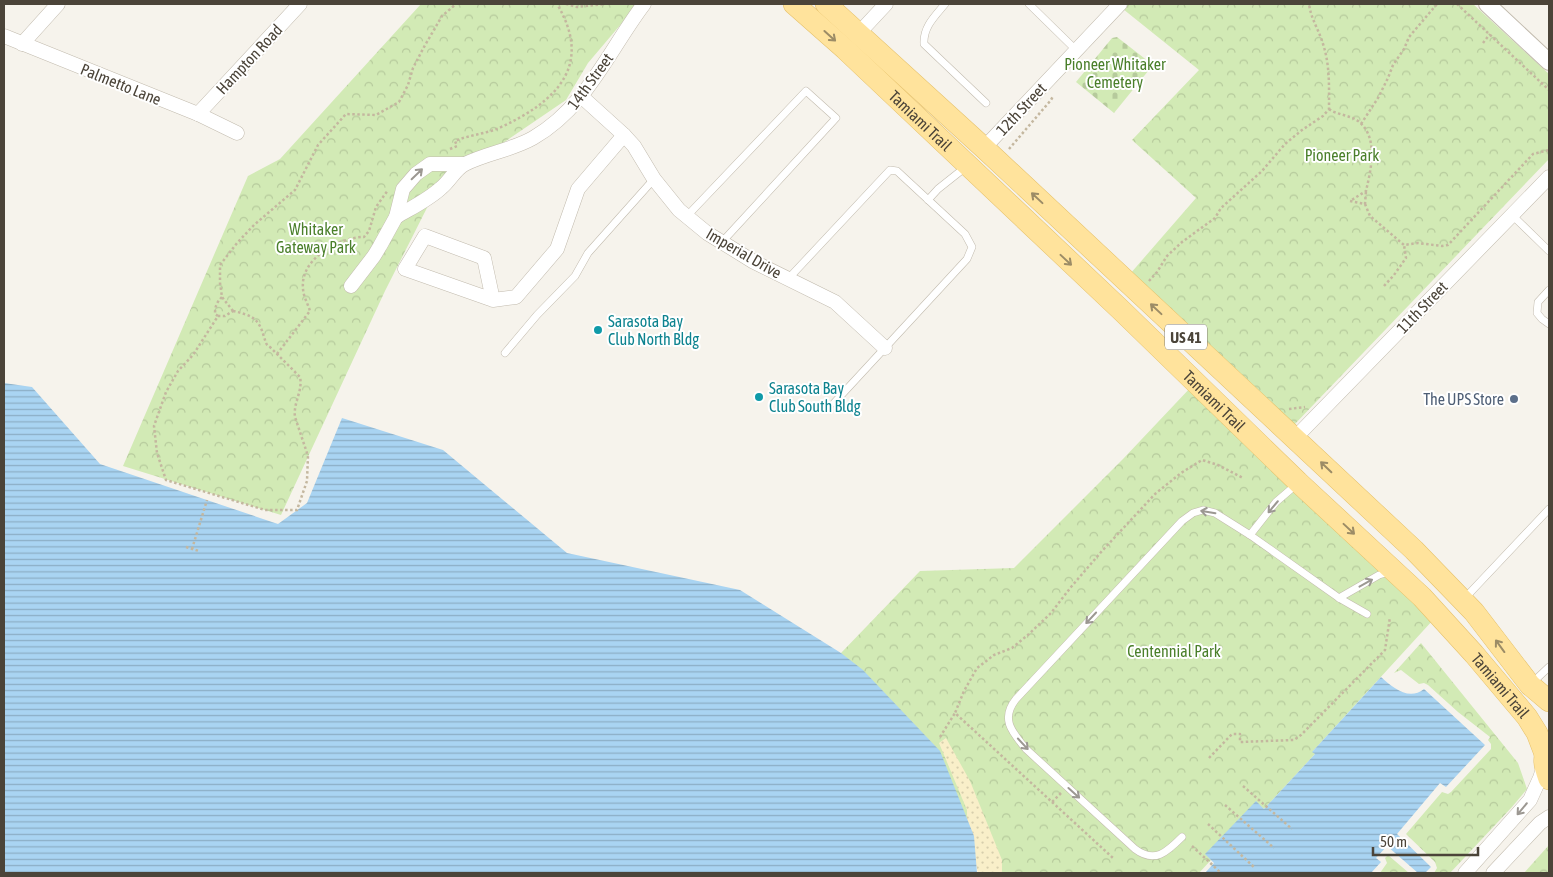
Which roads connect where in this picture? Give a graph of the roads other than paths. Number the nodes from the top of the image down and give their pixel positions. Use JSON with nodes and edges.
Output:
{"nodes":[{"id":1,"x":58,"y":4,"type":"edge"},
{"id":2,"x":300,"y":4,"type":"edge"},
{"id":3,"x":644,"y":4,"type":"edge"},
{"id":4,"x":794,"y":4,"type":"edge"},
{"id":5,"x":826,"y":4,"type":"edge"},
{"id":6,"x":886,"y":4,"type":"edge"},
{"id":7,"x":945,"y":4,"type":"edge"},
{"id":8,"x":1029,"y":4,"type":"edge"},
{"id":9,"x":1120,"y":4,"type":"edge"},
{"id":10,"x":1487,"y":4,"type":"edge"},
{"id":11,"x":859,"y":33,"type":"junction"},
{"id":12,"x":4,"y":36,"type":"edge"},
{"id":13,"x":22,"y":44,"type":"junction"},
{"id":14,"x":1076,"y":50,"type":"junction"},
{"id":15,"x":1549,"y":62,"type":"edge"},
{"id":16,"x":582,"y":97,"type":"junction"},
{"id":17,"x":986,"y":103,"type":"dead end"},
{"id":18,"x":198,"y":114,"type":"junction"},
{"id":19,"x":237,"y":133,"type":"dead end"},
{"id":20,"x":624,"y":135,"type":"junction"},
{"id":21,"x":984,"y":148,"type":"junction"},
{"id":22,"x":464,"y":164,"type":"junction"},
{"id":23,"x":967,"y":166,"type":"junction"},
{"id":24,"x":1549,"y":177,"type":"edge"},
{"id":25,"x":654,"y":179,"type":"junction"},
{"id":26,"x":928,"y":200,"type":"junction"},
{"id":27,"x":687,"y":216,"type":"junction"},
{"id":28,"x":1512,"y":216,"type":"junction"},
{"id":29,"x":396,"y":217,"type":"junction"},
{"id":30,"x":722,"y":242,"type":"junction"},
{"id":31,"x":1549,"y":251,"type":"edge"},
{"id":32,"x":788,"y":279,"type":"junction"},
{"id":33,"x":351,"y":286,"type":"dead end"},
{"id":34,"x":1549,"y":290,"type":"edge"},
{"id":35,"x":493,"y":300,"type":"junction"},
{"id":36,"x":1122,"y":311,"type":"junction"},
{"id":37,"x":1549,"y":324,"type":"edge"},
{"id":38,"x":885,"y":348,"type":"junction"},
{"id":39,"x":505,"y":353,"type":"dead end"},
{"id":40,"x":834,"y":403,"type":"dead end"},
{"id":41,"x":1295,"y":438,"type":"junction"},
{"id":42,"x":1298,"y":482,"type":"junction"},
{"id":43,"x":1549,"y":509,"type":"edge"},
{"id":44,"x":1250,"y":535,"type":"junction"},
{"id":45,"x":1394,"y":570,"type":"junction"},
{"id":46,"x":1446,"y":583,"type":"junction"},
{"id":47,"x":1339,"y":598,"type":"junction"},
{"id":48,"x":1463,"y":600,"type":"junction"},
{"id":49,"x":1367,"y":614,"type":"dead end"},
{"id":50,"x":1549,"y":667,"type":"edge"},
{"id":51,"x":1530,"y":685,"type":"junction"},
{"id":52,"x":1549,"y":701,"type":"edge"},
{"id":53,"x":1547,"y":761,"type":"edge"},
{"id":54,"x":1549,"y":817,"type":"edge"},
{"id":55,"x":1182,"y":837,"type":"dead end"},
{"id":56,"x":1465,"y":873,"type":"edge"},
{"id":57,"x":1493,"y":873,"type":"edge"}],
"edges":[{"from":1,"to":13,"type":"street"},
{"from":2,"to":18,"type":"street","name":"Hampton Road"},
{"from":3,"to":16,"type":"street","name":"14th Street"},
{"from":4,"to":23,"type":"main road","name":"Tamiami Trail","number":"US 41","one_way":true},
{"from":5,"to":11,"type":"main road","name":"Tamiami Trail","number":"US 41"},
{"from":6,"to":11,"type":"street"},
{"from":7,"to":17,"type":"lane"},
{"from":8,"to":14,"type":"lane"},
{"from":9,"to":14,"type":"street","name":"12th Street"},
{"from":10,"to":15,"type":"street"},
{"from":11,"to":21,"type":"main road","name":"Tamiami Trail","number":"US 41"},
{"from":12,"to":13,"type":"street","name":"Palmetto Lane"},
{"from":13,"to":18,"type":"street","name":"Palmetto Lane"},
{"from":14,"to":21,"type":"street","name":"12th Street"},
{"from":16,"to":20,"type":"street","name":"Imperial Drive"},
{"from":16,"to":22,"type":"street","name":"14th Street"},
{"from":18,"to":19,"type":"street","name":"Palmetto Lane"},
{"from":20,"to":25,"type":"street","name":"Imperial Drive"},
{"from":20,"to":35,"type":"street"},
{"from":41,"to":21,"type":"main road","name":"Tamiami Trail","number":"US 41","one_way":true},
{"from":22,"to":29,"type":"street","name":"14th Street"},
{"from":29,"to":22,"type":"street","name":"14th Street","one_way":true},
{"from":23,"to":26,"type":"lane"},
{"from":23,"to":36,"type":"main road","name":"Tamiami Trail","number":"US 41","one_way":true},
{"from":24,"to":28,"type":"street","name":"11th Street"},
{"from":25,"to":27,"type":"street","name":"Imperial Drive"},
{"from":25,"to":39,"type":"lane"},
{"from":26,"to":32,"type":"lane"},
{"from":26,"to":38,"type":"lane"},
{"from":27,"to":30,"type":"street","name":"Imperial Drive"},
{"from":27,"to":30,"type":"lane"},
{"from":28,"to":31,"type":"lane"},
{"from":28,"to":41,"type":"street","name":"11th Street"},
{"from":29,"to":33,"type":"street","name":"14th Street"},
{"from":30,"to":32,"type":"street","name":"Imperial Drive"},
{"from":32,"to":38,"type":"street","name":"Imperial Drive"},
{"from":34,"to":37,"type":"lane"},
{"from":35,"to":35,"type":"street"},
{"from":36,"to":41,"type":"main road"},
{"from":36,"to":42,"type":"main road","name":"Tamiami Trail","number":"US 41"},
{"from":38,"to":40,"type":"lane"},
{"from":46,"to":41,"type":"main road","name":"Tamiami Trail","number":"US 41","one_way":true},
{"from":42,"to":44,"type":"lane","one_way":true},
{"from":42,"to":45,"type":"main road","name":"Tamiami Trail","number":"US 41","one_way":true},
{"from":42,"to":46,"type":"main road"},
{"from":43,"to":48,"type":"lane"},
{"from":44,"to":47,"type":"lane"},
{"from":44,"to":55,"type":"lane","one_way":true},
{"from":47,"to":45,"type":"lane","one_way":true},
{"from":45,"to":53,"type":"main road","name":"Tamiami Trail","number":"US 41"},
{"from":46,"to":48,"type":"main road","name":"Tamiami Trail","number":"US 41"},
{"from":47,"to":49,"type":"lane"},
{"from":51,"to":48,"type":"main road","name":"Tamiami Trail","number":"US 41","one_way":true},
{"from":50,"to":51,"type":"lane"},
{"from":51,"to":52,"type":"main road","name":"Tamiami Trail","number":"US 41"},
{"from":53,"to":56,"type":"street","one_way":true},
{"from":54,"to":57,"type":"street"}]}
